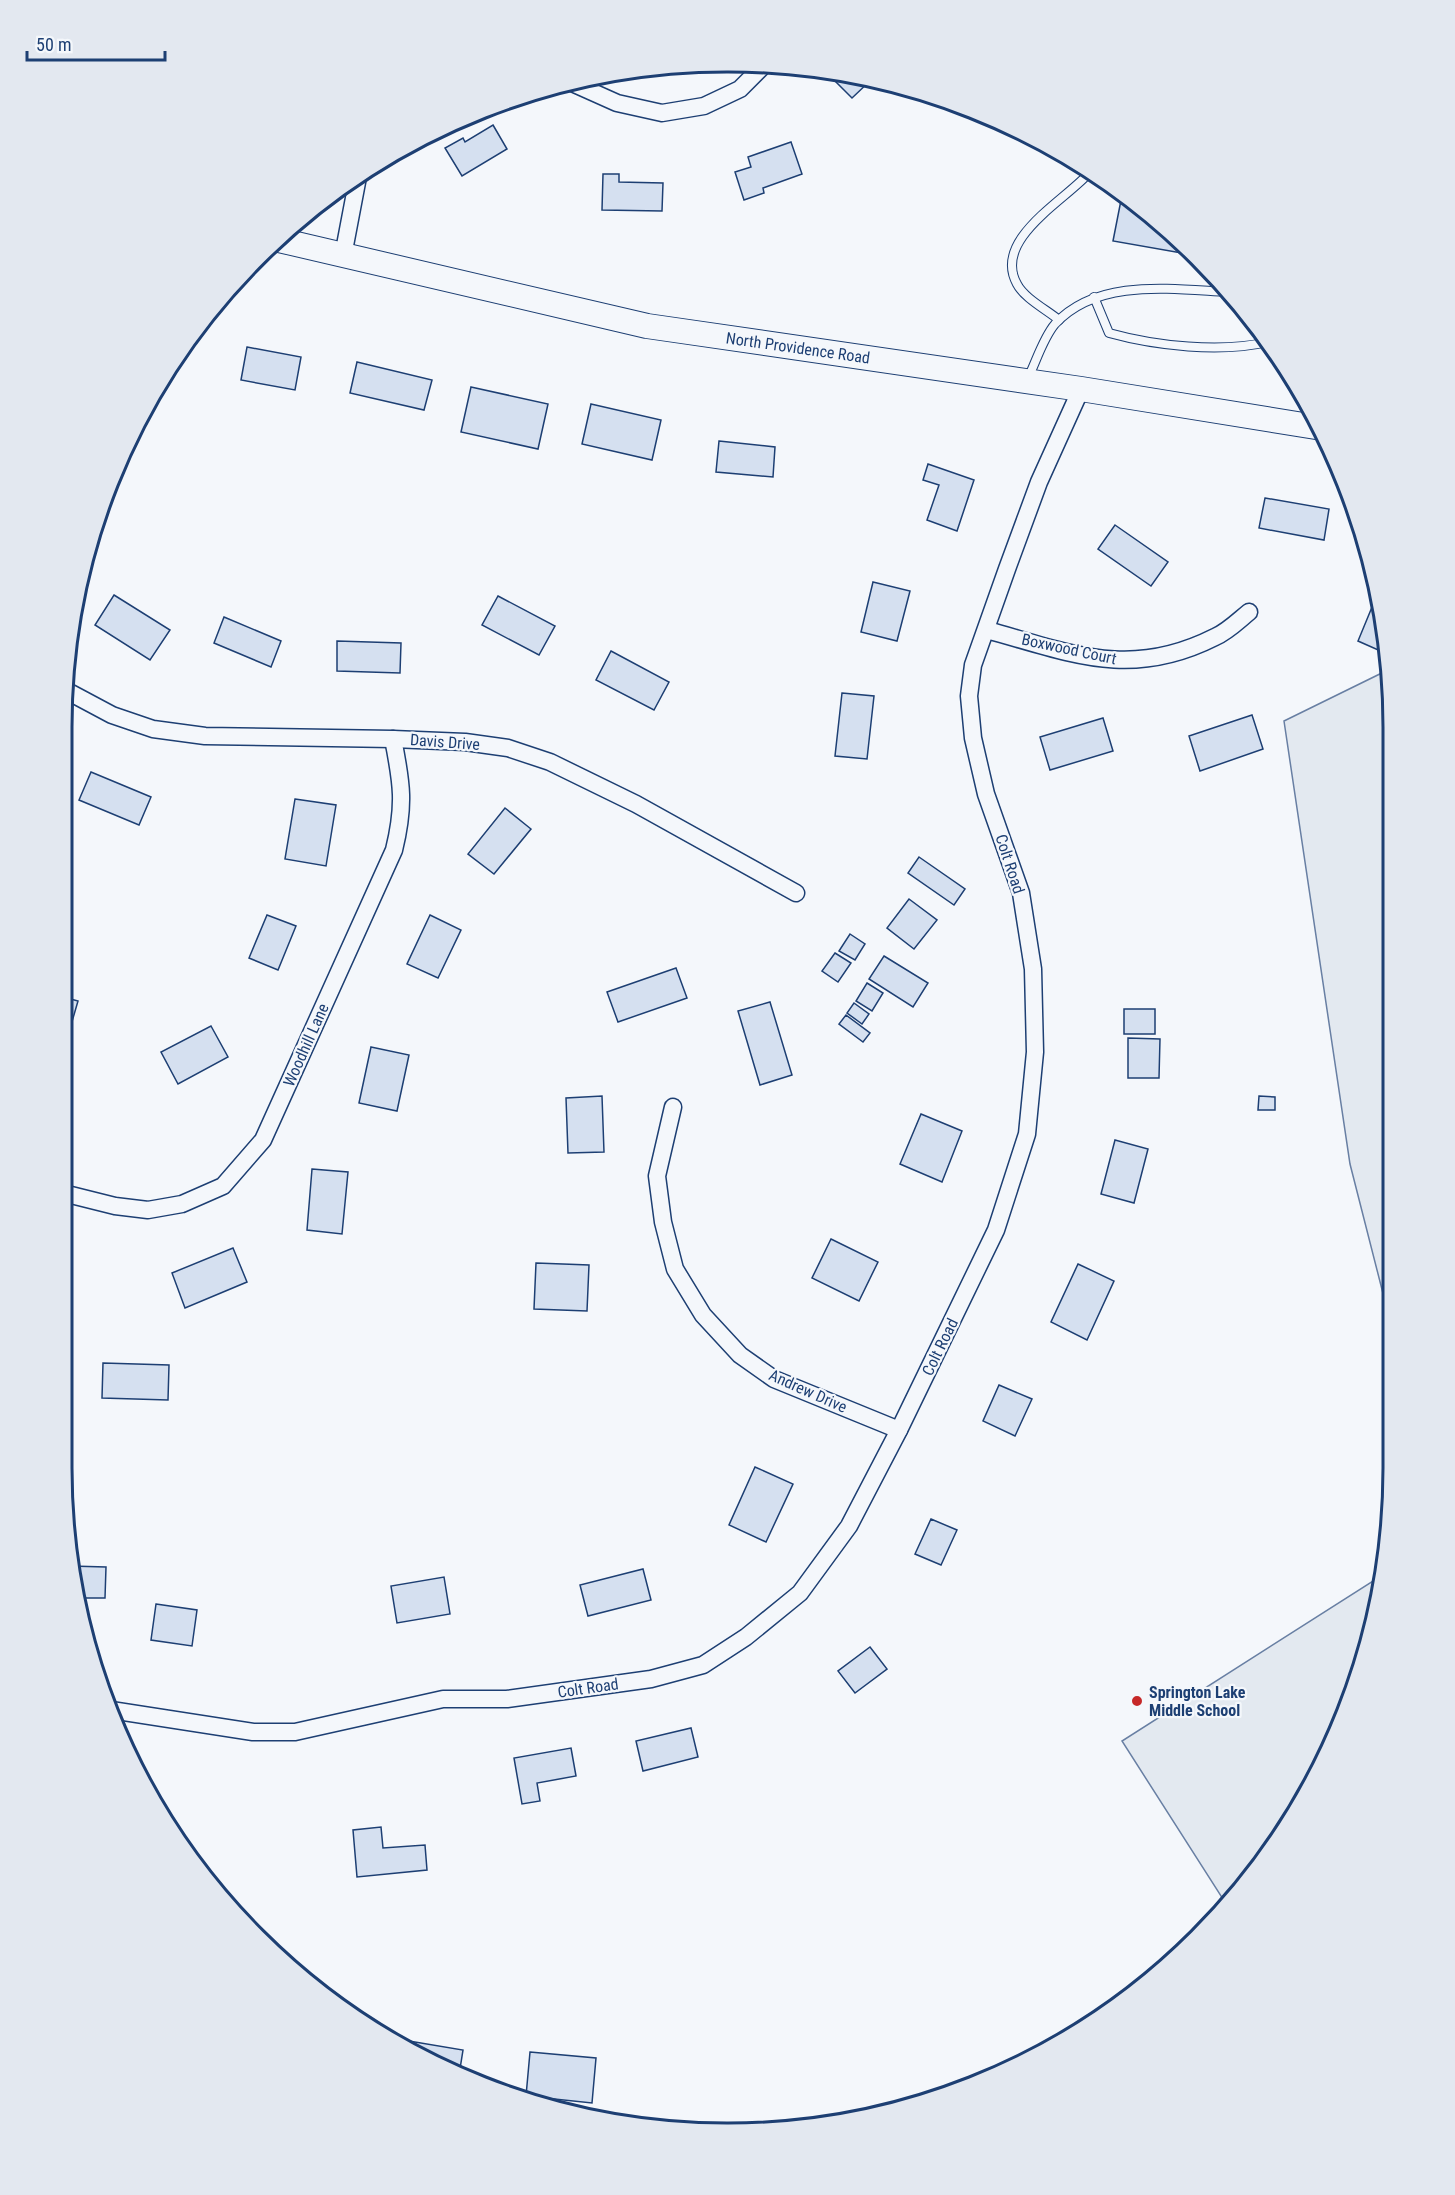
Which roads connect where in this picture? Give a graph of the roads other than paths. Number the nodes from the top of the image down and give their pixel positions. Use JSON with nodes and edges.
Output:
{"nodes":[{"id":1,"x":756,"y":73,"type":"edge"},
{"id":2,"x":584,"y":88,"type":"edge"},
{"id":3,"x":1085,"y":178,"type":"edge"},
{"id":4,"x":356,"y":187,"type":"edge"},
{"id":5,"x":287,"y":242,"type":"edge"},
{"id":6,"x":343,"y":256,"type":"junction"},
{"id":7,"x":1217,"y":292,"type":"edge"},
{"id":8,"x":1094,"y":297,"type":"junction"},
{"id":9,"x":1059,"y":320,"type":"junction"},
{"id":10,"x":1259,"y":343,"type":"edge"},
{"id":11,"x":1027,"y":381,"type":"junction"},
{"id":12,"x":1081,"y":389,"type":"junction"},
{"id":13,"x":1309,"y":426,"type":"edge"},
{"id":14,"x":1249,"y":612,"type":"dead end"},
{"id":15,"x":987,"y":630,"type":"junction"},
{"id":16,"x":73,"y":694,"type":"edge"},
{"id":17,"x":393,"y":739,"type":"junction"},
{"id":18,"x":796,"y":893,"type":"dead end"},
{"id":19,"x":673,"y":1107,"type":"dead end"},
{"id":20,"x":72,"y":1195,"type":"edge"},
{"id":21,"x":899,"y":1430,"type":"junction"},
{"id":22,"x":119,"y":1711,"type":"edge"}],
"edges":[{"from":1,"to":2,"type":"street"},
{"from":3,"to":9,"type":"lane"},
{"from":4,"to":6,"type":"street"},
{"from":5,"to":6,"type":"main road","name":"North Providence Road"},
{"from":6,"to":11,"type":"main road","name":"North Providence Road"},
{"from":7,"to":8,"type":"lane"},
{"from":8,"to":9,"type":"lane"},
{"from":8,"to":10,"type":"lane"},
{"from":9,"to":11,"type":"lane"},
{"from":11,"to":12,"type":"main road","name":"North Providence Road"},
{"from":12,"to":13,"type":"main road","name":"North Providence Road"},
{"from":12,"to":15,"type":"street","name":"Colt Road"},
{"from":14,"to":15,"type":"street","name":"Boxwood Court"},
{"from":15,"to":21,"type":"street","name":"Colt Road"},
{"from":16,"to":17,"type":"street","name":"Davis Drive"},
{"from":17,"to":18,"type":"street","name":"Davis Drive"},
{"from":17,"to":20,"type":"street","name":"Woodhill Lane"},
{"from":19,"to":21,"type":"street","name":"Andrew Drive"},
{"from":21,"to":22,"type":"street","name":"Colt Road"}]}
